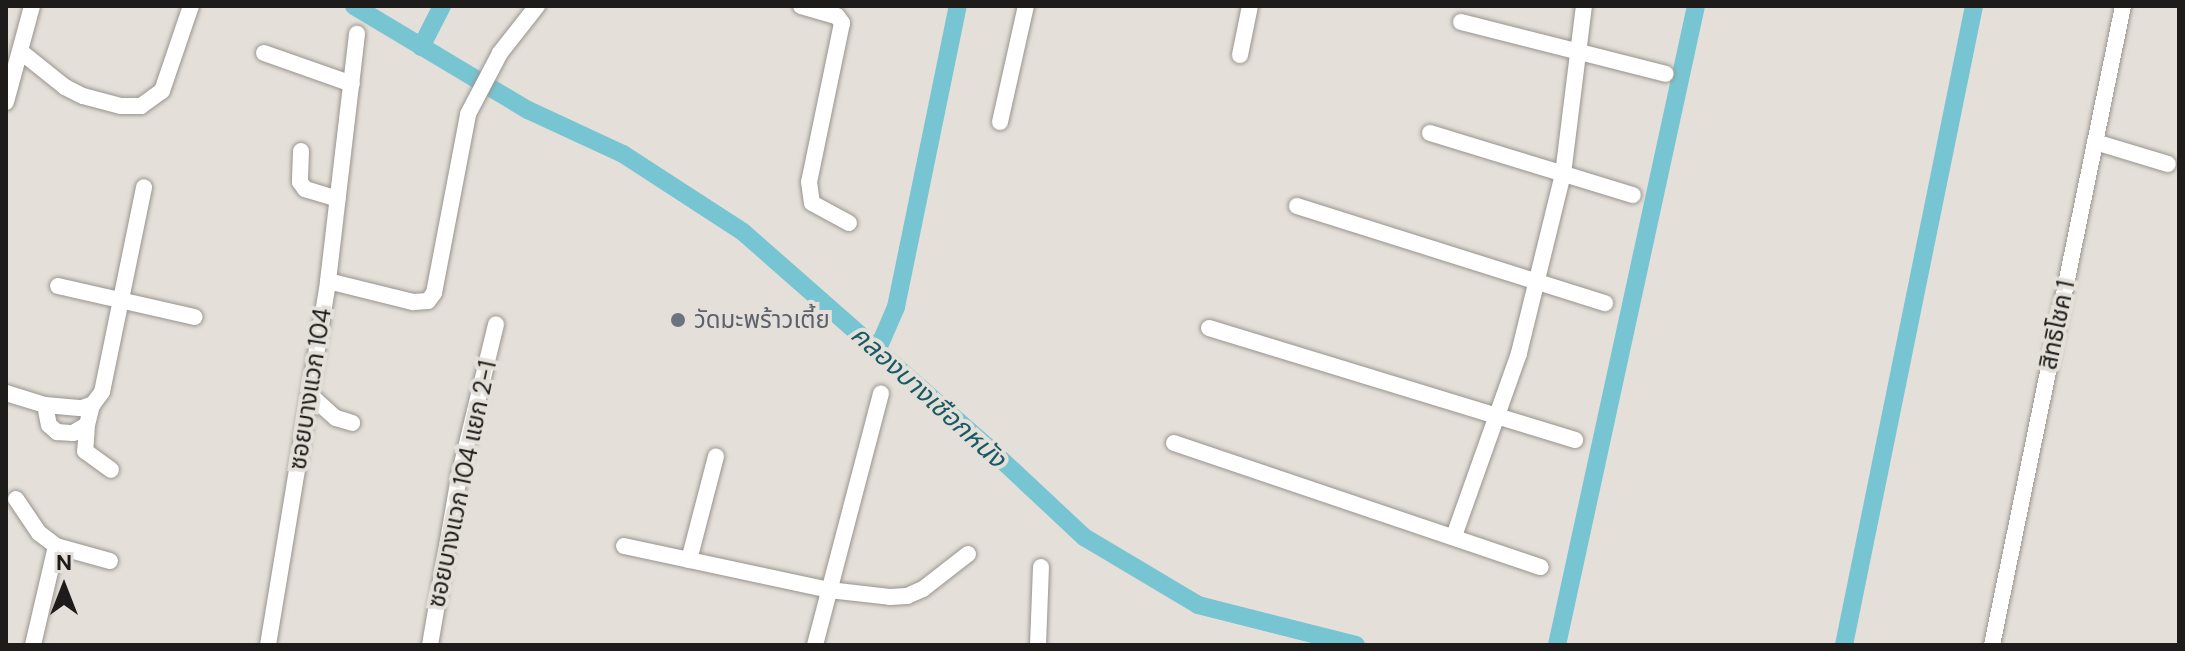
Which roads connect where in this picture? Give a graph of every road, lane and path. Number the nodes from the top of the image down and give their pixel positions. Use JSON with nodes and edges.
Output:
{"nodes":[{"id":1,"x":32,"y":6,"type":"edge"},
{"id":2,"x":191,"y":6,"type":"edge"},
{"id":3,"x":537,"y":6,"type":"edge"},
{"id":4,"x":801,"y":6,"type":"edge"},
{"id":5,"x":1026,"y":6,"type":"edge"},
{"id":6,"x":1250,"y":6,"type":"edge"},
{"id":7,"x":1584,"y":6,"type":"edge"},
{"id":8,"x":2123,"y":6,"type":"edge"},
{"id":9,"x":1461,"y":22,"type":"dead end"},
{"id":10,"x":357,"y":34,"type":"dead end"},
{"id":11,"x":1576,"y":51,"type":"junction"},
{"id":12,"x":264,"y":53,"type":"dead end"},
{"id":13,"x":1240,"y":55,"type":"dead end"},
{"id":14,"x":14,"y":57,"type":"edge"},
{"id":15,"x":1666,"y":74,"type":"dead end"},
{"id":16,"x":352,"y":84,"type":"junction"},
{"id":17,"x":6,"y":102,"type":"edge"},
{"id":18,"x":1000,"y":122,"type":"dead end"},
{"id":19,"x":1430,"y":133,"type":"dead end"},
{"id":20,"x":2095,"y":142,"type":"junction"},
{"id":21,"x":301,"y":151,"type":"dead end"},
{"id":22,"x":2168,"y":164,"type":"dead end"},
{"id":23,"x":1563,"y":174,"type":"junction"},
{"id":24,"x":144,"y":187,"type":"dead end"},
{"id":25,"x":1633,"y":195,"type":"dead end"},
{"id":26,"x":338,"y":199,"type":"junction"},
{"id":27,"x":1297,"y":206,"type":"dead end"},
{"id":28,"x":849,"y":223,"type":"dead end"},
{"id":29,"x":328,"y":281,"type":"junction"},
{"id":30,"x":1536,"y":281,"type":"junction"},
{"id":31,"x":58,"y":286,"type":"dead end"},
{"id":32,"x":121,"y":302,"type":"junction"},
{"id":33,"x":1605,"y":303,"type":"dead end"},
{"id":34,"x":195,"y":317,"type":"dead end"},
{"id":35,"x":496,"y":324,"type":"dead end"},
{"id":36,"x":1209,"y":328,"type":"dead end"},
{"id":37,"x":6,"y":393,"type":"edge"},
{"id":38,"x":309,"y":394,"type":"junction"},
{"id":39,"x":881,"y":394,"type":"dead end"},
{"id":40,"x":45,"y":405,"type":"junction"},
{"id":41,"x":92,"y":405,"type":"junction"},
{"id":42,"x":1496,"y":416,"type":"junction"},
{"id":43,"x":352,"y":423,"type":"dead end"},
{"id":44,"x":87,"y":425,"type":"junction"},
{"id":45,"x":1575,"y":440,"type":"dead end"},
{"id":46,"x":1174,"y":443,"type":"dead end"},
{"id":47,"x":716,"y":456,"type":"dead end"},
{"id":48,"x":111,"y":470,"type":"dead end"},
{"id":49,"x":16,"y":499,"type":"dead end"},
{"id":50,"x":1454,"y":536,"type":"junction"},
{"id":51,"x":56,"y":546,"type":"junction"},
{"id":52,"x":624,"y":546,"type":"dead end"},
{"id":53,"x":968,"y":554,"type":"dead end"},
{"id":54,"x":689,"y":560,"type":"junction"},
{"id":55,"x":110,"y":561,"type":"dead end"},
{"id":56,"x":1041,"y":567,"type":"dead end"},
{"id":57,"x":1541,"y":567,"type":"dead end"},
{"id":58,"x":829,"y":590,"type":"junction"},
{"id":59,"x":33,"y":645,"type":"edge"},
{"id":60,"x":268,"y":645,"type":"edge"},
{"id":61,"x":430,"y":645,"type":"edge"},
{"id":62,"x":815,"y":645,"type":"edge"},
{"id":63,"x":1038,"y":645,"type":"edge"},
{"id":64,"x":1992,"y":645,"type":"edge"}],
"edges":[{"from":1,"to":14,"type":"street"},
{"from":2,"to":14,"type":"street"},
{"from":3,"to":29,"type":"street","name":"ซอยบางแวก 104"},
{"from":4,"to":28,"type":"street"},
{"from":5,"to":18,"type":"street"},
{"from":6,"to":13,"type":"street"},
{"from":7,"to":11,"type":"street"},
{"from":8,"to":20,"type":"street","name":"สิทธิโชค 1"},
{"from":9,"to":11,"type":"street"},
{"from":10,"to":16,"type":"street"},
{"from":11,"to":15,"type":"street"},
{"from":11,"to":23,"type":"street"},
{"from":12,"to":16,"type":"street"},
{"from":14,"to":17,"type":"street"},
{"from":16,"to":26,"type":"street"},
{"from":19,"to":23,"type":"street"},
{"from":20,"to":22,"type":"street"},
{"from":20,"to":64,"type":"street","name":"สิทธิโชค 1"},
{"from":21,"to":26,"type":"street"},
{"from":23,"to":25,"type":"street"},
{"from":23,"to":30,"type":"street"},
{"from":24,"to":32,"type":"street"},
{"from":26,"to":29,"type":"street"},
{"from":27,"to":30,"type":"street"},
{"from":29,"to":38,"type":"street","name":"ซอยบางแวก 104"},
{"from":30,"to":33,"type":"street"},
{"from":30,"to":42,"type":"street"},
{"from":31,"to":32,"type":"street"},
{"from":32,"to":34,"type":"street"},
{"from":32,"to":41,"type":"street"},
{"from":35,"to":61,"type":"street","name":"ซอยบางแวก 104 แยก 2-1"},
{"from":36,"to":42,"type":"street"},
{"from":37,"to":40,"type":"street"},
{"from":38,"to":43,"type":"street"},
{"from":38,"to":60,"type":"street","name":"ซอยบางแวก 104"},
{"from":39,"to":58,"type":"street"},
{"from":40,"to":41,"type":"street"},
{"from":40,"to":44,"type":"street"},
{"from":41,"to":44,"type":"street"},
{"from":42,"to":45,"type":"street"},
{"from":42,"to":50,"type":"street"},
{"from":44,"to":48,"type":"street"},
{"from":46,"to":50,"type":"street"},
{"from":47,"to":54,"type":"street"},
{"from":49,"to":51,"type":"street"},
{"from":50,"to":57,"type":"street"},
{"from":51,"to":55,"type":"street"},
{"from":51,"to":59,"type":"street"},
{"from":52,"to":54,"type":"street"},
{"from":53,"to":58,"type":"street"},
{"from":54,"to":58,"type":"street"},
{"from":56,"to":63,"type":"street"},
{"from":58,"to":62,"type":"street"}]}
